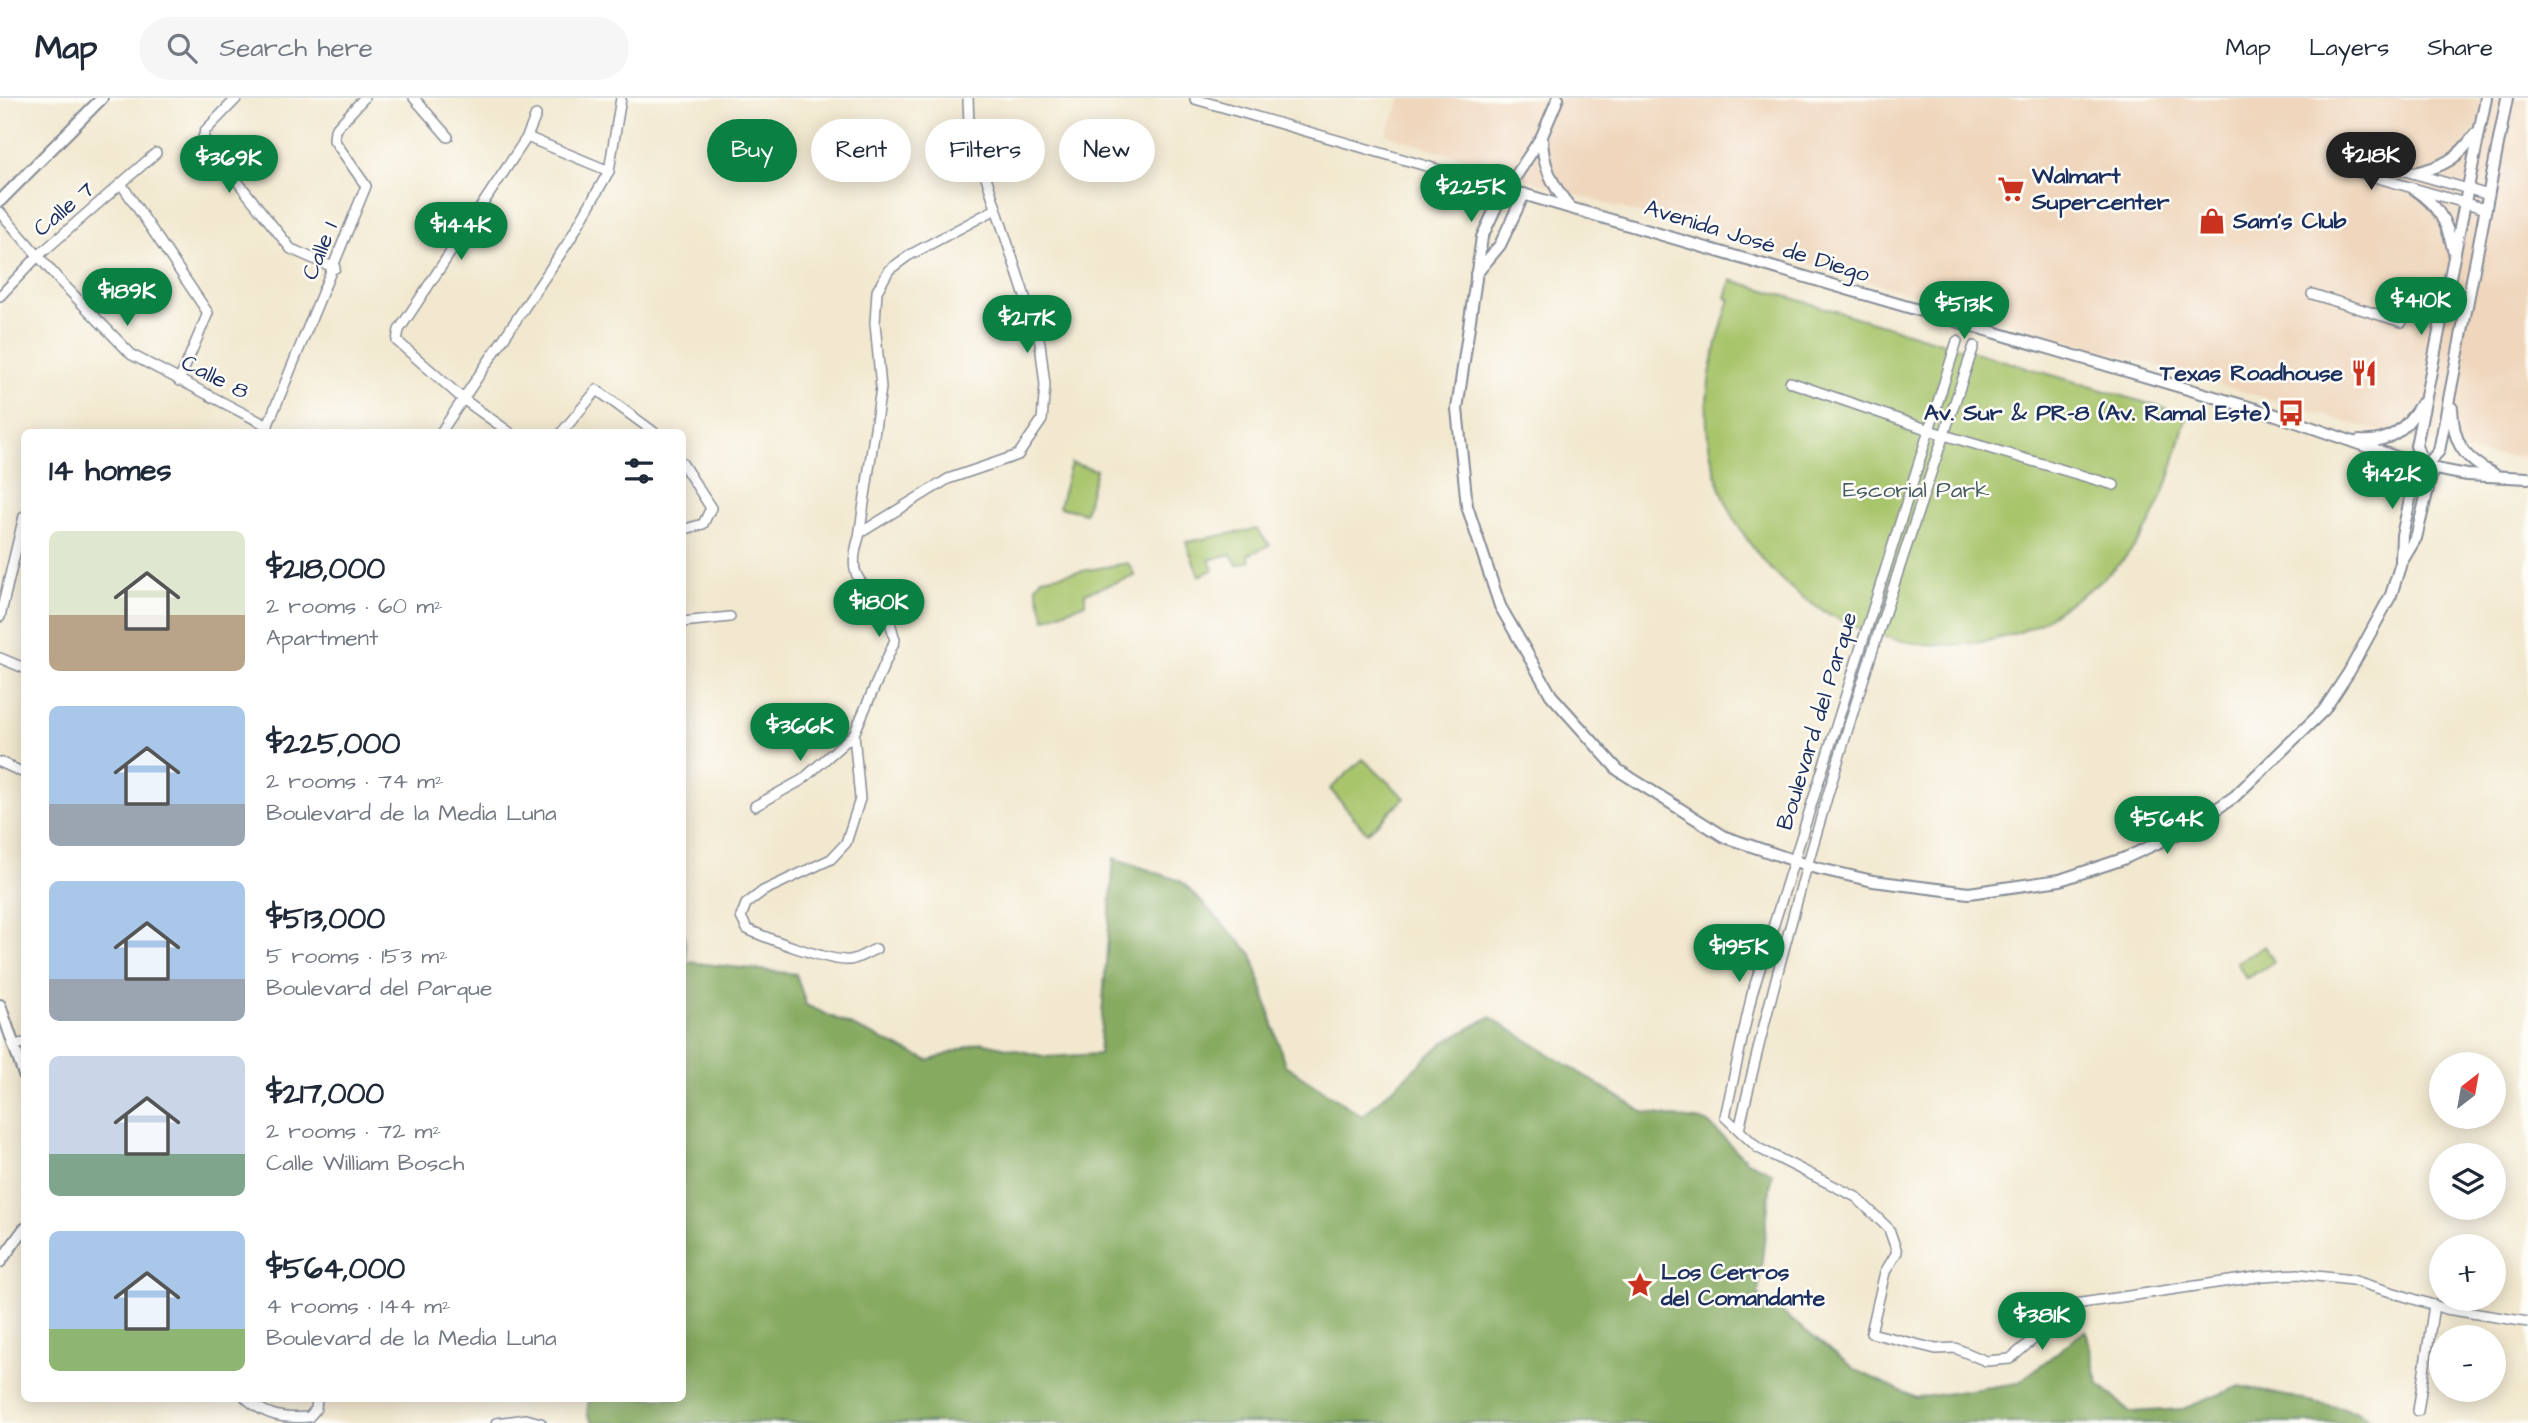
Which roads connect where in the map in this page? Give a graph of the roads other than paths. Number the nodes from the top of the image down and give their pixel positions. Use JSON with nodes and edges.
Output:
{"nodes":[{"id":1,"x":102,"y":98,"type":"edge"},
{"id":2,"x":237,"y":98,"type":"edge"},
{"id":3,"x":364,"y":98,"type":"edge"},
{"id":4,"x":414,"y":98,"type":"edge"},
{"id":5,"x":621,"y":98,"type":"edge"},
{"id":6,"x":968,"y":98,"type":"edge"},
{"id":7,"x":1558,"y":98,"type":"edge"},
{"id":8,"x":2486,"y":98,"type":"edge"},
{"id":9,"x":2507,"y":98,"type":"edge"},
{"id":10,"x":1195,"y":99,"type":"edge"},
{"id":11,"x":536,"y":115,"type":"dead end"},
{"id":12,"x":2479,"y":129,"type":"junction"},
{"id":13,"x":1542,"y":136,"type":"junction"},
{"id":14,"x":448,"y":137,"type":"dead end"},
{"id":15,"x":527,"y":137,"type":"junction"},
{"id":16,"x":156,"y":153,"type":"dead end"},
{"id":17,"x":609,"y":171,"type":"junction"},
{"id":18,"x":2414,"y":173,"type":"junction"},
{"id":19,"x":122,"y":184,"type":"junction"},
{"id":20,"x":2466,"y":188,"type":"junction"},
{"id":21,"x":2414,"y":189,"type":"junction"},
{"id":22,"x":1509,"y":190,"type":"junction"},
{"id":23,"x":1524,"y":194,"type":"junction"},
{"id":24,"x":2489,"y":195,"type":"junction"},
{"id":25,"x":0,"y":201,"type":"edge"},
{"id":26,"x":2463,"y":204,"type":"junction"},
{"id":27,"x":1570,"y":207,"type":"junction"},
{"id":28,"x":2486,"y":209,"type":"junction"},
{"id":29,"x":995,"y":210,"type":"junction"},
{"id":30,"x":0,"y":212,"type":"edge"},
{"id":31,"x":2454,"y":252,"type":"junction"},
{"id":32,"x":38,"y":256,"type":"junction"},
{"id":33,"x":335,"y":268,"type":"junction"},
{"id":34,"x":1474,"y":276,"type":"junction"},
{"id":35,"x":2312,"y":294,"type":"dead end"},
{"id":36,"x":0,"y":296,"type":"edge"},
{"id":37,"x":2402,"y":322,"type":"dead end"},
{"id":38,"x":1957,"y":341,"type":"dead end"},
{"id":39,"x":1974,"y":346,"type":"dead end"},
{"id":40,"x":180,"y":381,"type":"junction"},
{"id":41,"x":1790,"y":383,"type":"dead end"},
{"id":42,"x":2451,"y":390,"type":"junction"},
{"id":43,"x":2426,"y":395,"type":"junction"},
{"id":44,"x":463,"y":399,"type":"junction"},
{"id":45,"x":267,"y":429,"type":"edge"},
{"id":46,"x":443,"y":429,"type":"edge"},
{"id":47,"x":505,"y":429,"type":"edge"},
{"id":48,"x":564,"y":429,"type":"edge"},
{"id":49,"x":650,"y":429,"type":"edge"},
{"id":50,"x":1928,"y":429,"type":"junction"},
{"id":51,"x":1944,"y":435,"type":"junction"},
{"id":52,"x":2346,"y":440,"type":"junction"},
{"id":53,"x":2425,"y":466,"type":"junction"},
{"id":54,"x":686,"y":469,"type":"edge"},
{"id":55,"x":2500,"y":477,"type":"junction"},
{"id":56,"x":2528,"y":478,"type":"edge"},
{"id":57,"x":2114,"y":485,"type":"dead end"},
{"id":58,"x":21,"y":529,"type":"edge"},
{"id":59,"x":686,"y":529,"type":"edge"},
{"id":60,"x":860,"y":533,"type":"junction"},
{"id":61,"x":0,"y":617,"type":"edge"},
{"id":62,"x":730,"y":617,"type":"dead end"},
{"id":63,"x":686,"y":622,"type":"edge"},
{"id":64,"x":0,"y":658,"type":"edge"},
{"id":65,"x":21,"y":667,"type":"edge"},
{"id":66,"x":854,"y":734,"type":"junction"},
{"id":67,"x":0,"y":762,"type":"edge"},
{"id":68,"x":21,"y":772,"type":"edge"},
{"id":69,"x":755,"y":806,"type":"dead end"},
{"id":70,"x":1793,"y":861,"type":"junction"},
{"id":71,"x":1808,"y":866,"type":"junction"},
{"id":72,"x":876,"y":949,"type":"dead end"},
{"id":73,"x":0,"y":1005,"type":"edge"},
{"id":74,"x":19,"y":1044,"type":"edge"},
{"id":75,"x":1739,"y":1130,"type":"junction"},
{"id":76,"x":21,"y":1232,"type":"edge"},
{"id":77,"x":0,"y":1262,"type":"edge"},
{"id":78,"x":2429,"y":1303,"type":"edge"},
{"id":79,"x":2433,"y":1311,"type":"edge"},
{"id":80,"x":2457,"y":1311,"type":"edge"},
{"id":81,"x":2528,"y":1322,"type":"edge"},
{"id":82,"x":249,"y":1402,"type":"edge"},
{"id":83,"x":317,"y":1402,"type":"edge"},
{"id":84,"x":2418,"y":1411,"type":"dead end"},
{"id":85,"x":263,"y":1418,"type":"edge"},
{"id":86,"x":496,"y":1423,"type":"edge"},
{"id":87,"x":541,"y":1423,"type":"edge"}],
"edges":[{"from":1,"to":25,"type":"street"},
{"from":2,"to":33,"type":"street"},
{"from":3,"to":33,"type":"street","name":"Calle 1"},
{"from":4,"to":14,"type":"street"},
{"from":5,"to":17,"type":"street"},
{"from":6,"to":29,"type":"street"},
{"from":7,"to":13,"type":"street"},
{"from":8,"to":12,"type":"street"},
{"from":9,"to":24,"type":"street"},
{"from":10,"to":22,"type":"street","name":"Avenida José de Diego"},
{"from":11,"to":15,"type":"street"},
{"from":12,"to":18,"type":"street"},
{"from":12,"to":20,"type":"street"},
{"from":13,"to":22,"type":"street"},
{"from":13,"to":27,"type":"street"},
{"from":15,"to":17,"type":"street"},
{"from":15,"to":44,"type":"street"},
{"from":16,"to":19,"type":"street","name":"Calle 7"},
{"from":17,"to":44,"type":"street"},
{"from":18,"to":20,"type":"street"},
{"from":18,"to":21,"type":"street"},
{"from":19,"to":32,"type":"street","name":"Calle 7"},
{"from":19,"to":40,"type":"street"},
{"from":20,"to":24,"type":"street"},
{"from":20,"to":26,"type":"street"},
{"from":21,"to":26,"type":"street"},
{"from":21,"to":31,"type":"street"},
{"from":22,"to":23,"type":"street","name":"Avenida José de Diego"},
{"from":22,"to":34,"type":"street"},
{"from":23,"to":27,"type":"street","name":"Avenida José de Diego"},
{"from":23,"to":34,"type":"street"},
{"from":24,"to":28,"type":"street"},
{"from":26,"to":28,"type":"street"},
{"from":26,"to":31,"type":"street"},
{"from":27,"to":52,"type":"street","name":"Avenida José de Diego"},
{"from":28,"to":42,"type":"street"},
{"from":29,"to":60,"type":"street"},
{"from":29,"to":60,"type":"street"},
{"from":30,"to":32,"type":"street","name":"Calle 8"},
{"from":31,"to":43,"type":"street"},
{"from":32,"to":36,"type":"street","name":"Calle 7"},
{"from":32,"to":40,"type":"street","name":"Calle 8"},
{"from":33,"to":45,"type":"street","name":"Calle 1"},
{"from":34,"to":70,"type":"street"},
{"from":35,"to":37,"type":"street"},
{"from":38,"to":50,"type":"street","name":"Boulevard del Parque"},
{"from":39,"to":51,"type":"street","name":"Boulevard del Parque"},
{"from":40,"to":45,"type":"street","name":"Calle 8"},
{"from":41,"to":50,"type":"street"},
{"from":42,"to":53,"type":"street"},
{"from":42,"to":55,"type":"street"},
{"from":43,"to":52,"type":"street"},
{"from":43,"to":53,"type":"street"},
{"from":44,"to":46,"type":"street"},
{"from":44,"to":47,"type":"street"},
{"from":48,"to":49,"type":"street"},
{"from":50,"to":51,"type":"street"},
{"from":50,"to":70,"type":"street","name":"Boulevard del Parque"},
{"from":51,"to":57,"type":"street"},
{"from":51,"to":71,"type":"street","name":"Boulevard del Parque"},
{"from":52,"to":53,"type":"street","name":"Avenida José de Diego"},
{"from":53,"to":55,"type":"street","name":"Avenida José de Diego"},
{"from":53,"to":71,"type":"street"},
{"from":54,"to":59,"type":"street"},
{"from":55,"to":56,"type":"street","name":"Avenida José de Diego"},
{"from":58,"to":61,"type":"street"},
{"from":60,"to":66,"type":"street"},
{"from":62,"to":63,"type":"street"},
{"from":64,"to":65,"type":"street"},
{"from":66,"to":69,"type":"street"},
{"from":66,"to":72,"type":"street"},
{"from":67,"to":68,"type":"street"},
{"from":70,"to":71,"type":"street"},
{"from":70,"to":75,"type":"street","name":"Boulevard del Parque"},
{"from":71,"to":75,"type":"street","name":"Boulevard del Parque"},
{"from":73,"to":74,"type":"street"},
{"from":75,"to":78,"type":"street"},
{"from":76,"to":77,"type":"street"},
{"from":79,"to":84,"type":"street"},
{"from":80,"to":81,"type":"street"},
{"from":82,"to":85,"type":"street"},
{"from":83,"to":85,"type":"street"},
{"from":86,"to":87,"type":"street"}]}
